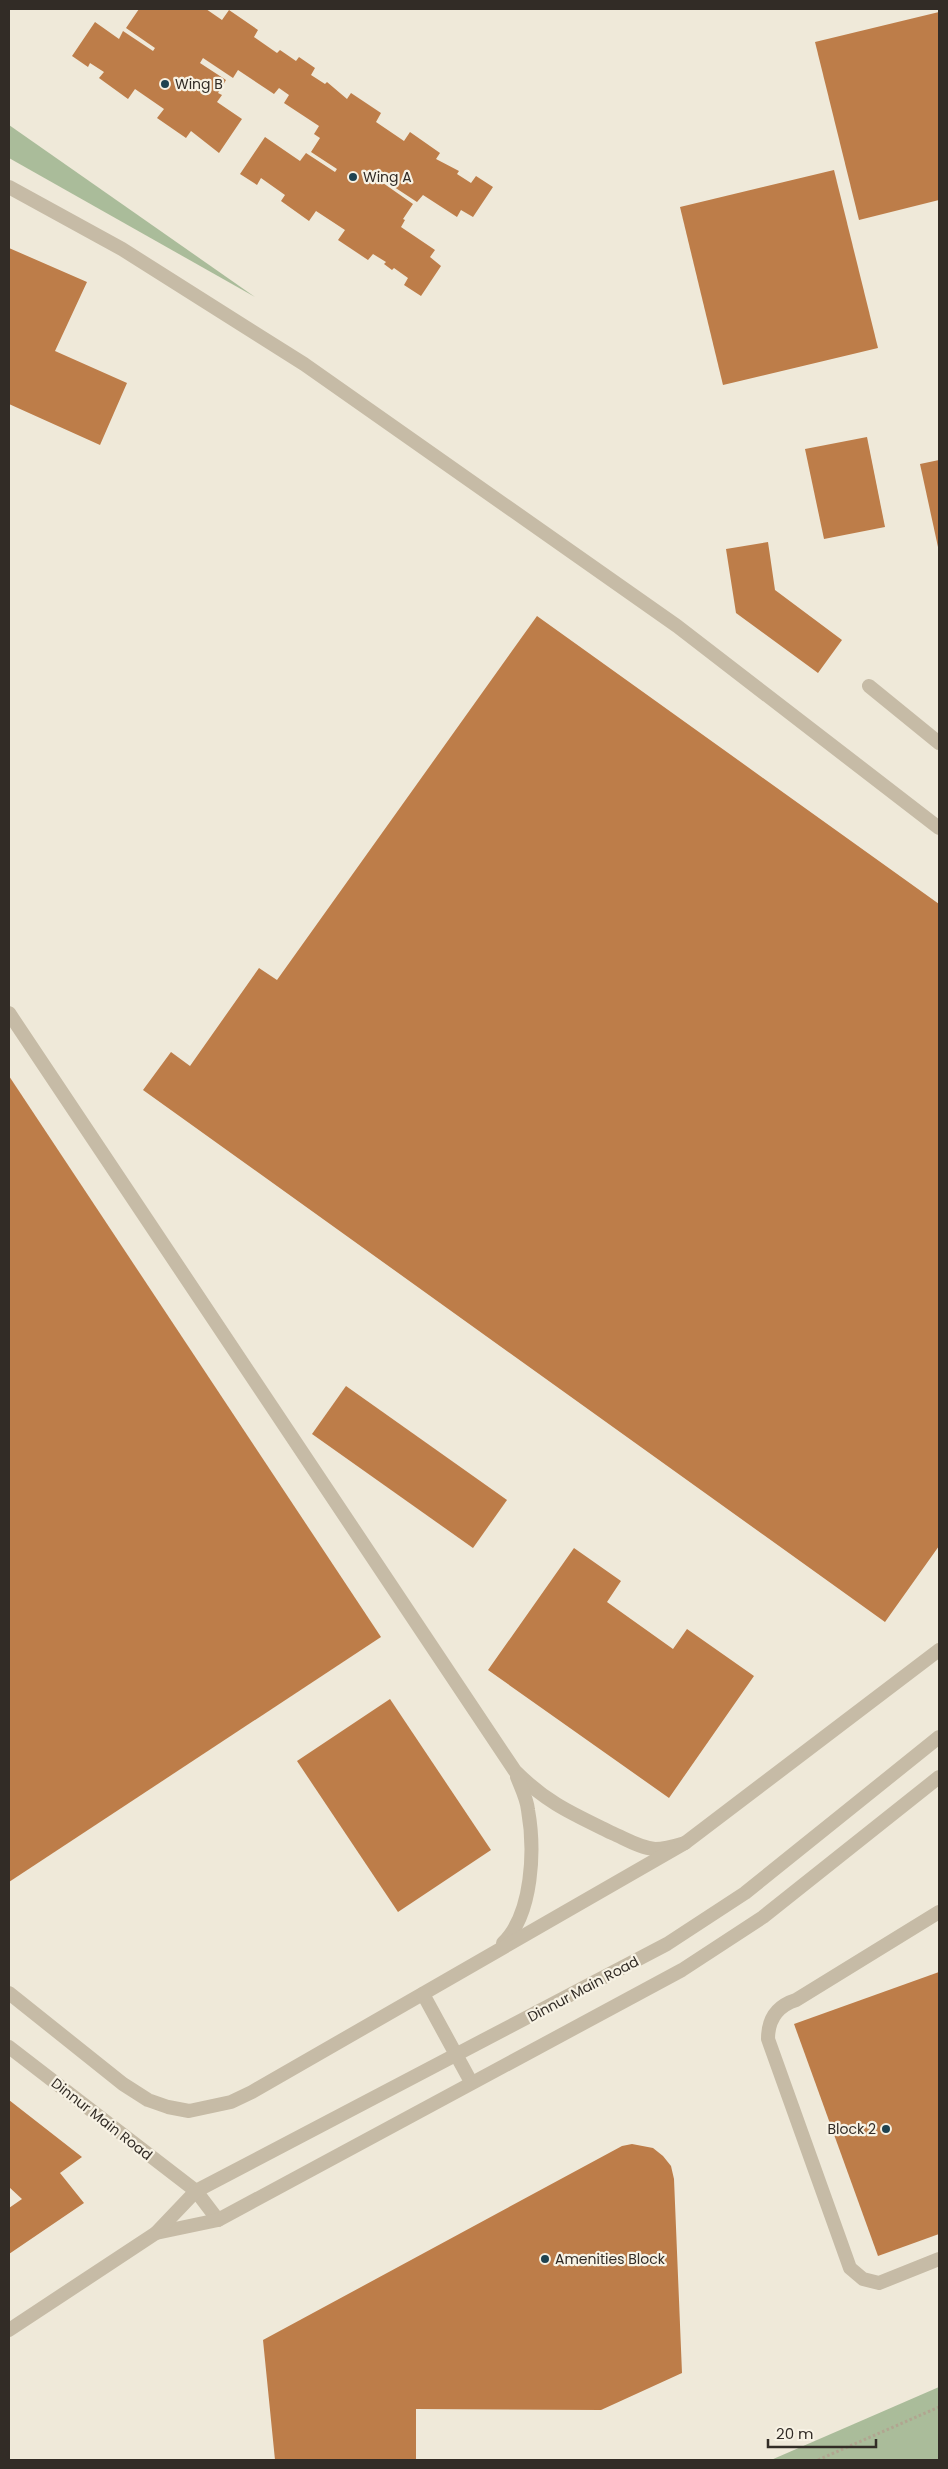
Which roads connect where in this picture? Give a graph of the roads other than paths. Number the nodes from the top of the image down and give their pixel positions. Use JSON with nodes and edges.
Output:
{"nodes":[{"id":1,"x":9,"y":187,"type":"edge"},
{"id":2,"x":869,"y":686,"type":"dead end"},
{"id":3,"x":939,"y":743,"type":"edge"},
{"id":4,"x":939,"y":828,"type":"edge"},
{"id":5,"x":9,"y":1013,"type":"edge"},
{"id":6,"x":939,"y":1650,"type":"edge"},
{"id":7,"x":939,"y":1738,"type":"edge"},
{"id":8,"x":515,"y":1771,"type":"junction"},
{"id":9,"x":939,"y":1778,"type":"edge"},
{"id":10,"x":685,"y":1843,"type":"junction"},
{"id":11,"x":939,"y":1912,"type":"edge"},
{"id":12,"x":495,"y":1952,"type":"junction"},
{"id":13,"x":9,"y":1993,"type":"edge"},
{"id":14,"x":423,"y":1994,"type":"junction"},
{"id":15,"x":9,"y":2047,"type":"edge"},
{"id":16,"x":456,"y":2056,"type":"junction"},
{"id":17,"x":471,"y":2082,"type":"junction"},
{"id":18,"x":196,"y":2191,"type":"junction"},
{"id":19,"x":218,"y":2220,"type":"junction"},
{"id":20,"x":156,"y":2233,"type":"junction"},
{"id":21,"x":939,"y":2259,"type":"edge"},
{"id":22,"x":9,"y":2330,"type":"edge"}],
"edges":[{"from":1,"to":4,"type":"street"},
{"from":2,"to":3,"type":"street"},
{"from":5,"to":8,"type":"street"},
{"from":6,"to":10,"type":"street"},
{"from":7,"to":16,"type":"street","name":"Dinnur Main Road"},
{"from":8,"to":10,"type":"street"},
{"from":8,"to":12,"type":"street"},
{"from":9,"to":17,"type":"street","name":"Dinnur Main Road"},
{"from":10,"to":12,"type":"street"},
{"from":11,"to":21,"type":"street"},
{"from":12,"to":14,"type":"street"},
{"from":13,"to":14,"type":"street"},
{"from":14,"to":16,"type":"street"},
{"from":15,"to":18,"type":"street","name":"Dinnur Main Road"},
{"from":16,"to":17,"type":"street"},
{"from":16,"to":18,"type":"street","name":"Dinnur Main Road"},
{"from":17,"to":19,"type":"street","name":"Dinnur Main Road"},
{"from":18,"to":19,"type":"street","name":"Dinnur Main Road"},
{"from":18,"to":20,"type":"street","name":"Dinnur Main Road"},
{"from":19,"to":20,"type":"street","name":"Dinnur Main Road"},
{"from":20,"to":22,"type":"street","name":"Dinnur Main Road"}]}
